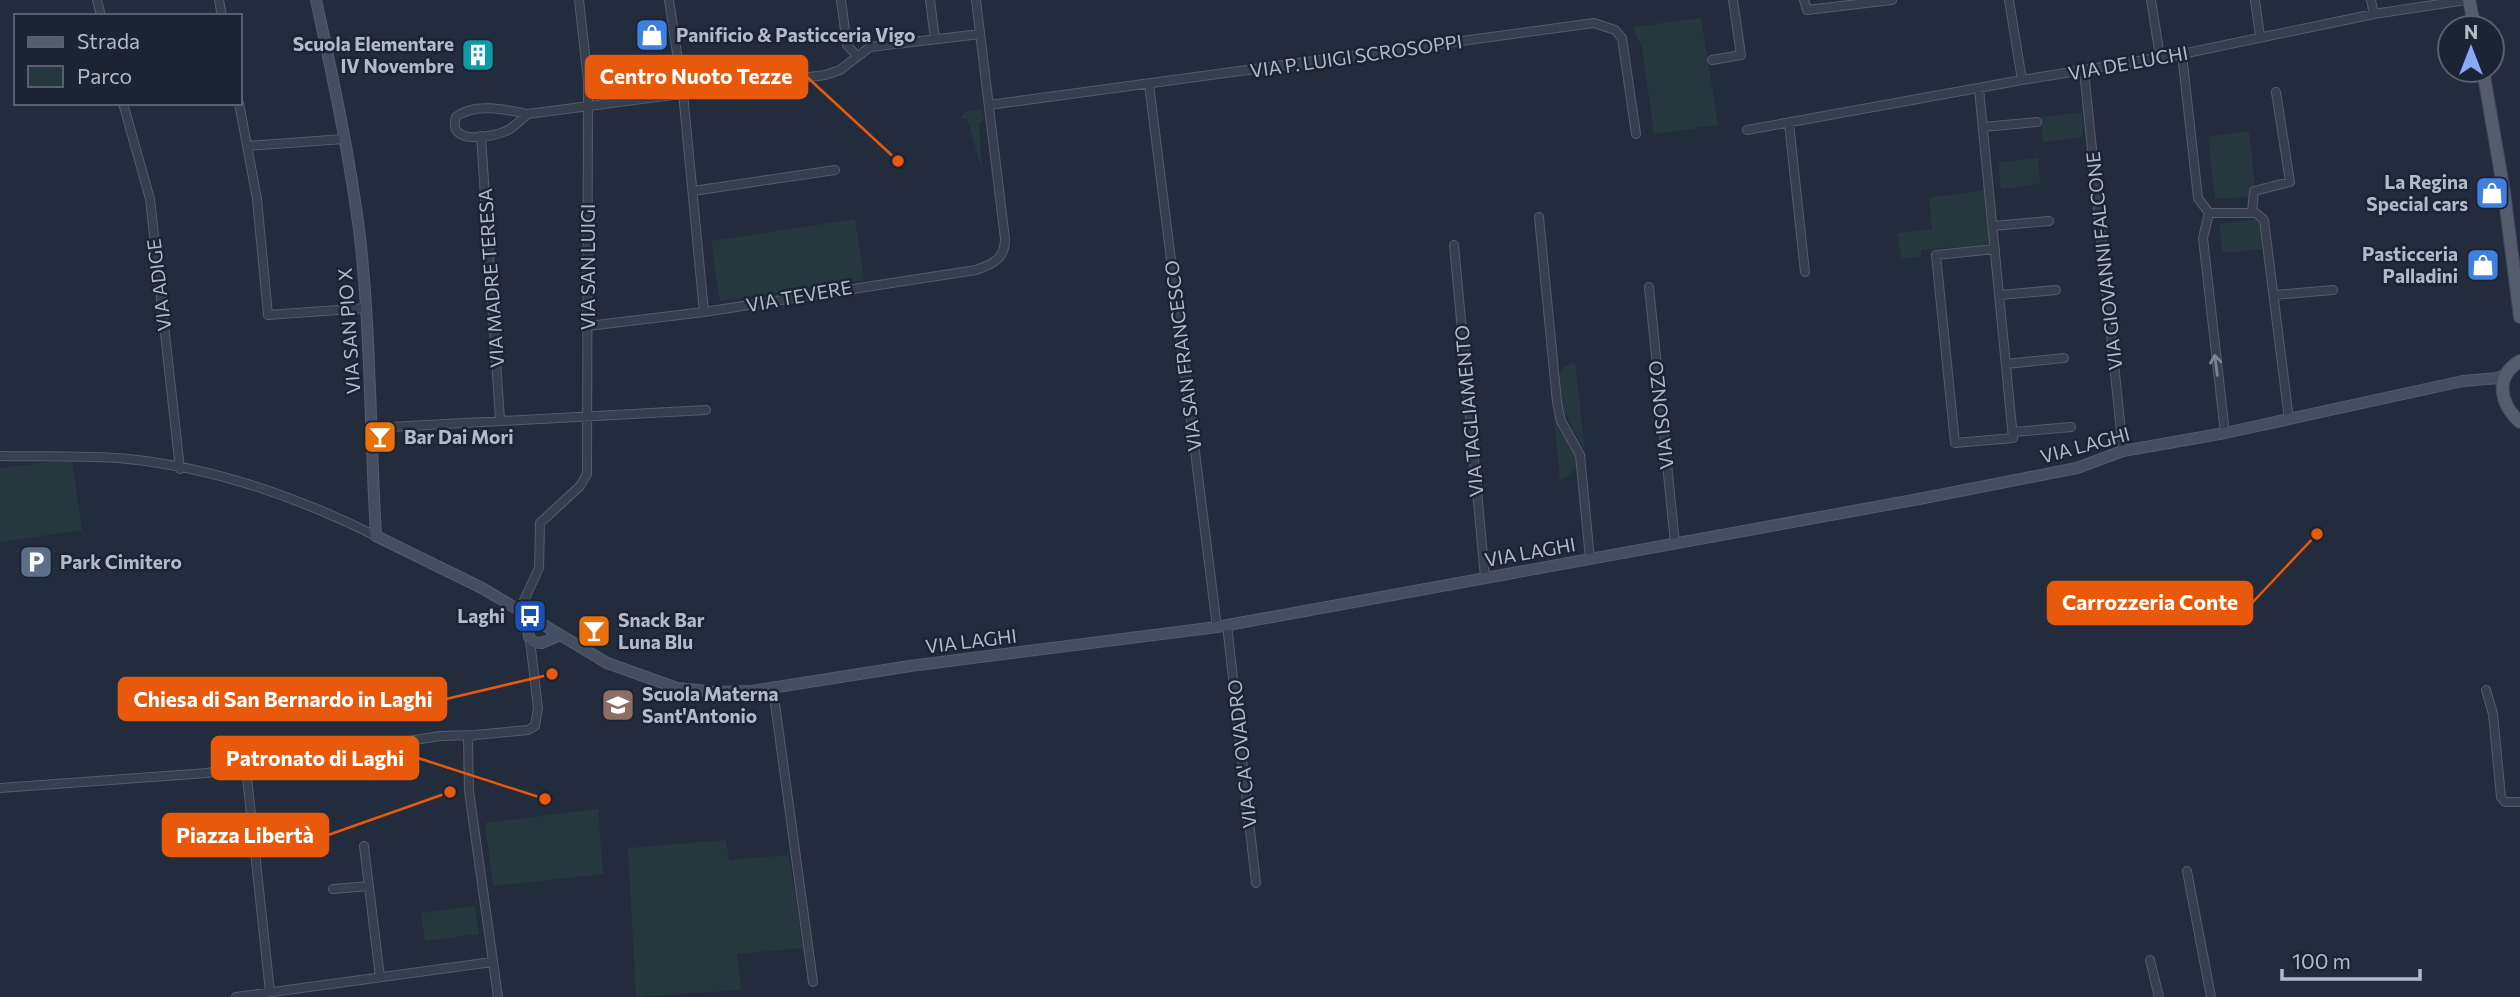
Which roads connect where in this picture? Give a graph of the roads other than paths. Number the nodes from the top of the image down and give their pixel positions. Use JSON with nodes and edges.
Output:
{"nodes":[{"id":1,"x":316,"y":0,"type":"edge"},
{"id":2,"x":579,"y":0,"type":"edge"},
{"id":3,"x":669,"y":0,"type":"edge"},
{"id":4,"x":841,"y":0,"type":"edge"},
{"id":5,"x":930,"y":0,"type":"edge"},
{"id":6,"x":976,"y":0,"type":"edge"},
{"id":7,"x":1733,"y":0,"type":"edge"},
{"id":8,"x":1804,"y":0,"type":"edge"},
{"id":9,"x":1892,"y":0,"type":"edge"},
{"id":10,"x":2009,"y":0,"type":"edge"},
{"id":11,"x":2151,"y":0,"type":"edge"},
{"id":12,"x":2255,"y":0,"type":"edge"},
{"id":13,"x":2371,"y":0,"type":"edge"},
{"id":14,"x":2468,"y":0,"type":"edge"},
{"id":15,"x":2374,"y":14,"type":"junction"},
{"id":16,"x":980,"y":34,"type":"junction"},
{"id":17,"x":2260,"y":36,"type":"junction"},
{"id":18,"x":935,"y":39,"type":"junction"},
{"id":19,"x":2182,"y":54,"type":"junction"},
{"id":20,"x":856,"y":55,"type":"junction"},
{"id":21,"x":2160,"y":57,"type":"junction"},
{"id":22,"x":1712,"y":60,"type":"dead end"},
{"id":23,"x":2084,"y":71,"type":"junction"},
{"id":24,"x":2022,"y":80,"type":"junction"},
{"id":25,"x":1149,"y":84,"type":"junction"},
{"id":26,"x":2485,"y":84,"type":"edge"},
{"id":27,"x":1979,"y":89,"type":"junction"},
{"id":28,"x":2276,"y":92,"type":"dead end"},
{"id":29,"x":683,"y":93,"type":"junction"},
{"id":30,"x":124,"y":105,"type":"edge"},
{"id":31,"x":239,"y":105,"type":"edge"},
{"id":32,"x":989,"y":105,"type":"junction"},
{"id":33,"x":587,"y":106,"type":"junction"},
{"id":34,"x":528,"y":114,"type":"junction"},
{"id":35,"x":2037,"y":122,"type":"dead end"},
{"id":36,"x":1789,"y":123,"type":"junction"},
{"id":37,"x":1983,"y":127,"type":"junction"},
{"id":38,"x":1747,"y":130,"type":"dead end"},
{"id":39,"x":1636,"y":134,"type":"dead end"},
{"id":40,"x":481,"y":136,"type":"junction"},
{"id":41,"x":344,"y":139,"type":"junction"},
{"id":42,"x":247,"y":146,"type":"junction"},
{"id":43,"x":835,"y":170,"type":"dead end"},
{"id":44,"x":694,"y":191,"type":"junction"},
{"id":45,"x":2209,"y":213,"type":"junction"},
{"id":46,"x":2252,"y":213,"type":"junction"},
{"id":47,"x":1539,"y":217,"type":"dead end"},
{"id":48,"x":2049,"y":221,"type":"dead end"},
{"id":49,"x":1993,"y":226,"type":"junction"},
{"id":50,"x":1454,"y":245,"type":"dead end"},
{"id":51,"x":1995,"y":249,"type":"junction"},
{"id":52,"x":1805,"y":271,"type":"dead end"},
{"id":53,"x":1649,"y":287,"type":"dead end"},
{"id":54,"x":2333,"y":289,"type":"dead end"},
{"id":55,"x":2056,"y":290,"type":"dead end"},
{"id":56,"x":2000,"y":295,"type":"junction"},
{"id":57,"x":2274,"y":296,"type":"junction"},
{"id":58,"x":366,"y":308,"type":"junction"},
{"id":59,"x":705,"y":312,"type":"junction"},
{"id":60,"x":2520,"y":317,"type":"edge"},
{"id":61,"x":588,"y":326,"type":"junction"},
{"id":62,"x":2520,"y":351,"type":"edge"},
{"id":63,"x":2064,"y":358,"type":"dead end"},
{"id":64,"x":2006,"y":364,"type":"junction"},
{"id":65,"x":2514,"y":366,"type":"edge"},
{"id":66,"x":2480,"y":381,"type":"junction"},
{"id":67,"x":2503,"y":400,"type":"junction"},
{"id":68,"x":706,"y":410,"type":"dead end"},
{"id":69,"x":589,"y":416,"type":"junction"},
{"id":70,"x":2289,"y":419,"type":"junction"},
{"id":71,"x":500,"y":420,"type":"junction"},
{"id":72,"x":2519,"y":421,"type":"edge"},
{"id":73,"x":2071,"y":427,"type":"dead end"},
{"id":74,"x":372,"y":428,"type":"junction"},
{"id":75,"x":2013,"y":432,"type":"junction"},
{"id":76,"x":2225,"y":433,"type":"junction"},
{"id":77,"x":2123,"y":452,"type":"junction"},
{"id":78,"x":0,"y":456,"type":"edge"},
{"id":79,"x":180,"y":469,"type":"junction"},
{"id":80,"x":376,"y":536,"type":"junction"},
{"id":81,"x":1675,"y":543,"type":"junction"},
{"id":82,"x":1590,"y":559,"type":"junction"},
{"id":83,"x":1485,"y":577,"type":"junction"},
{"id":84,"x":523,"y":612,"type":"junction"},
{"id":85,"x":1222,"y":626,"type":"junction"},
{"id":86,"x":538,"y":634,"type":"junction"},
{"id":87,"x":773,"y":689,"type":"junction"},
{"id":88,"x":2486,"y":690,"type":"dead end"},
{"id":89,"x":475,"y":735,"type":"junction"},
{"id":90,"x":246,"y":768,"type":"junction"},
{"id":91,"x":0,"y":788,"type":"edge"},
{"id":92,"x":2520,"y":802,"type":"edge"},
{"id":93,"x":364,"y":845,"type":"dead end"},
{"id":94,"x":2187,"y":871,"type":"dead end"},
{"id":95,"x":1256,"y":883,"type":"dead end"},
{"id":96,"x":369,"y":886,"type":"junction"},
{"id":97,"x":333,"y":889,"type":"dead end"},
{"id":98,"x":2150,"y":960,"type":"dead end"},
{"id":99,"x":492,"y":962,"type":"junction"},
{"id":100,"x":380,"y":977,"type":"junction"},
{"id":101,"x":813,"y":982,"type":"dead end"},
{"id":102,"x":270,"y":992,"type":"junction"},
{"id":103,"x":236,"y":997,"type":"edge"},
{"id":104,"x":498,"y":997,"type":"edge"},
{"id":105,"x":2159,"y":997,"type":"edge"},
{"id":106,"x":2211,"y":997,"type":"edge"}],
"edges":[{"from":1,"to":41,"type":"street","name":"VIA SAN PIO X"},
{"from":2,"to":33,"type":"street","name":"VIA SAN LUIGI"},
{"from":3,"to":29,"type":"street"},
{"from":4,"to":20,"type":"street"},
{"from":5,"to":18,"type":"street"},
{"from":6,"to":16,"type":"street"},
{"from":7,"to":22,"type":"street"},
{"from":8,"to":9,"type":"street"},
{"from":10,"to":24,"type":"street"},
{"from":11,"to":21,"type":"street"},
{"from":12,"to":17,"type":"street"},
{"from":13,"to":15,"type":"street"},
{"from":14,"to":15,"type":"street","name":"VIA DE LUCHI"},
{"from":15,"to":17,"type":"street","name":"VIA DE LUCHI"},
{"from":16,"to":18,"type":"street"},
{"from":16,"to":32,"type":"street"},
{"from":17,"to":19,"type":"street","name":"VIA DE LUCHI"},
{"from":18,"to":20,"type":"street"},
{"from":19,"to":21,"type":"street","name":"VIA DE LUCHI"},
{"from":19,"to":45,"type":"street"},
{"from":20,"to":29,"type":"street"},
{"from":21,"to":23,"type":"street","name":"VIA DE LUCHI"},
{"from":23,"to":24,"type":"street","name":"VIA DE LUCHI"},
{"from":23,"to":77,"type":"street","name":"VIA GIOVANNI FALCONE"},
{"from":24,"to":27,"type":"street","name":"VIA DE LUCHI"},
{"from":25,"to":32,"type":"street","name":"VIA P. LUIGI SCROSOPPI"},
{"from":25,"to":39,"type":"street","name":"VIA P. LUIGI SCROSOPPI"},
{"from":25,"to":85,"type":"street","name":"VIA SAN FRANCESCO"},
{"from":26,"to":60,"type":"main road"},
{"from":27,"to":36,"type":"street","name":"VIA DE LUCHI"},
{"from":27,"to":37,"type":"street"},
{"from":28,"to":46,"type":"street"},
{"from":29,"to":33,"type":"street"},
{"from":29,"to":44,"type":"street"},
{"from":30,"to":79,"type":"street","name":"VIA ADIGE"},
{"from":31,"to":42,"type":"street"},
{"from":32,"to":59,"type":"street","name":"VIA TEVERE"},
{"from":33,"to":34,"type":"street"},
{"from":33,"to":61,"type":"street","name":"VIA SAN LUIGI"},
{"from":34,"to":40,"type":"street"},
{"from":34,"to":40,"type":"street"},
{"from":35,"to":37,"type":"street"},
{"from":36,"to":38,"type":"street","name":"VIA DE LUCHI"},
{"from":36,"to":52,"type":"street"},
{"from":37,"to":49,"type":"street"},
{"from":40,"to":71,"type":"street","name":"VIA MADRE TERESA"},
{"from":41,"to":42,"type":"street"},
{"from":41,"to":58,"type":"street","name":"VIA SAN PIO X"},
{"from":42,"to":58,"type":"street"},
{"from":43,"to":44,"type":"street"},
{"from":44,"to":59,"type":"street"},
{"from":45,"to":46,"type":"street"},
{"from":76,"to":45,"type":"street","one_way":true},
{"from":46,"to":57,"type":"street"},
{"from":47,"to":82,"type":"street"},
{"from":48,"to":49,"type":"street"},
{"from":49,"to":51,"type":"street"},
{"from":50,"to":83,"type":"street","name":"VIA TAGLIAMENTO"},
{"from":51,"to":56,"type":"street"},
{"from":51,"to":75,"type":"street"},
{"from":53,"to":81,"type":"street","name":"VIA ISONZO"},
{"from":54,"to":57,"type":"street"},
{"from":55,"to":56,"type":"street"},
{"from":56,"to":64,"type":"street"},
{"from":57,"to":70,"type":"street"},
{"from":58,"to":74,"type":"street","name":"VIA SAN PIO X"},
{"from":59,"to":61,"type":"street","name":"VIA TEVERE"},
{"from":61,"to":69,"type":"street","name":"VIA SAN LUIGI"},
{"from":62,"to":65,"type":"main road"},
{"from":63,"to":64,"type":"street"},
{"from":64,"to":75,"type":"street"},
{"from":65,"to":66,"type":"street","name":"VIA LAGHI"},
{"from":65,"to":67,"type":"main road"},
{"from":66,"to":67,"type":"street"},
{"from":66,"to":70,"type":"street","name":"VIA LAGHI"},
{"from":67,"to":72,"type":"main road"},
{"from":68,"to":69,"type":"street"},
{"from":69,"to":71,"type":"street"},
{"from":69,"to":84,"type":"street","name":"VIA SAN LUIGI"},
{"from":70,"to":76,"type":"street","name":"VIA LAGHI"},
{"from":71,"to":74,"type":"street"},
{"from":73,"to":75,"type":"street"},
{"from":74,"to":80,"type":"street","name":"VIA SAN PIO X"},
{"from":76,"to":77,"type":"street","name":"VIA LAGHI"},
{"from":77,"to":81,"type":"street","name":"VIA LAGHI"},
{"from":78,"to":79,"type":"street"},
{"from":79,"to":80,"type":"street"},
{"from":80,"to":84,"type":"street"},
{"from":81,"to":82,"type":"street","name":"VIA LAGHI"},
{"from":82,"to":83,"type":"street","name":"VIA LAGHI"},
{"from":83,"to":85,"type":"street","name":"VIA LAGHI"},
{"from":84,"to":86,"type":"street"},
{"from":85,"to":87,"type":"street","name":"VIA LAGHI"},
{"from":85,"to":95,"type":"street","name":"VIA CA' OVADRO"},
{"from":86,"to":87,"type":"street","name":"VIA LAGHI"},
{"from":86,"to":89,"type":"street"},
{"from":87,"to":101,"type":"street"},
{"from":88,"to":92,"type":"street"},
{"from":89,"to":90,"type":"street"},
{"from":89,"to":99,"type":"street"},
{"from":90,"to":91,"type":"street"},
{"from":90,"to":102,"type":"street"},
{"from":93,"to":96,"type":"street"},
{"from":94,"to":106,"type":"street"},
{"from":96,"to":97,"type":"street"},
{"from":96,"to":100,"type":"street"},
{"from":98,"to":105,"type":"street"},
{"from":99,"to":100,"type":"street"},
{"from":99,"to":104,"type":"street"},
{"from":100,"to":102,"type":"street"},
{"from":102,"to":103,"type":"street"}]}
